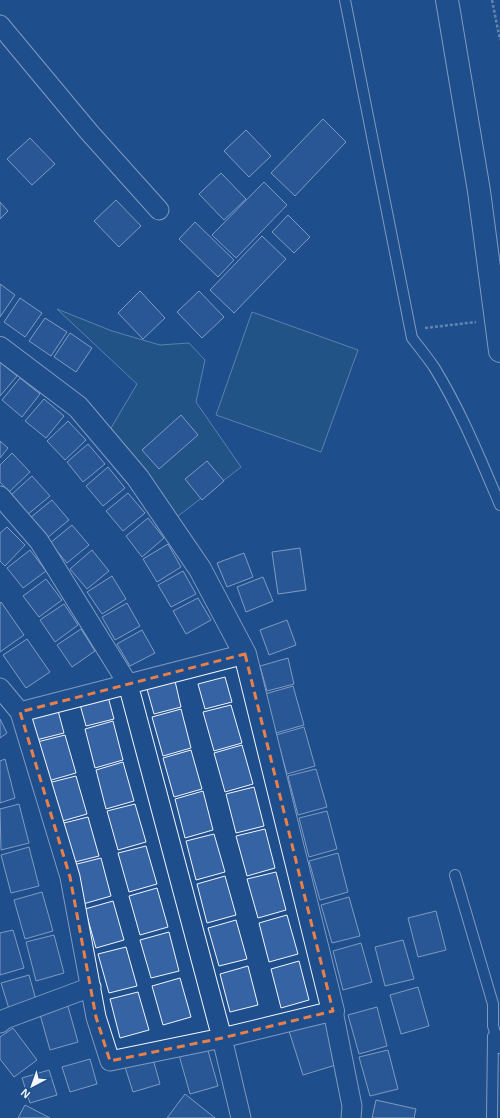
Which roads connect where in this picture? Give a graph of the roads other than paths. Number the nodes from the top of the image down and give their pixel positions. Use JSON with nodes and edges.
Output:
{"nodes":[{"id":1,"x":345,"y":0,"type":"edge"},
{"id":2,"x":447,"y":0,"type":"edge"},
{"id":3,"x":0,"y":25,"type":"edge"},
{"id":4,"x":158,"y":210,"type":"dead end"},
{"id":5,"x":0,"y":348,"type":"edge"},
{"id":6,"x":500,"y":351,"type":"edge"},
{"id":7,"x":0,"y":496,"type":"edge"},
{"id":8,"x":500,"y":505,"type":"edge"},
{"id":9,"x":245,"y":654,"type":"junction"},
{"id":10,"x":128,"y":684,"type":"junction"},
{"id":11,"x":0,"y":688,"type":"edge"},
{"id":12,"x":20,"y":712,"type":"junction"},
{"id":13,"x":455,"y":875,"type":"dead end"},
{"id":14,"x":91,"y":987,"type":"junction"},
{"id":15,"x":333,"y":1011,"type":"junction"},
{"id":16,"x":0,"y":1023,"type":"edge"},
{"id":17,"x":493,"y":1026,"type":"junction"},
{"id":18,"x":222,"y":1038,"type":"junction"},
{"id":19,"x":500,"y":1048,"type":"edge"},
{"id":20,"x":241,"y":1118,"type":"edge"},
{"id":21,"x":351,"y":1118,"type":"edge"},
{"id":22,"x":492,"y":1118,"type":"edge"}],
"edges":[{"from":1,"to":8,"type":"lane"},
{"from":2,"to":6,"type":"street"},
{"from":3,"to":4,"type":"street"},
{"from":5,"to":9,"type":"street"},
{"from":7,"to":10,"type":"street"},
{"from":9,"to":10,"type":"street"},
{"from":9,"to":15,"type":"street"},
{"from":10,"to":12,"type":"street"},
{"from":10,"to":18,"type":"street"},
{"from":11,"to":12,"type":"street"},
{"from":12,"to":14,"type":"street"},
{"from":13,"to":17,"type":"lane"},
{"from":14,"to":16,"type":"street"},
{"from":14,"to":18,"type":"street"},
{"from":15,"to":18,"type":"street"},
{"from":15,"to":21,"type":"street"},
{"from":17,"to":19,"type":"lane"},
{"from":17,"to":22,"type":"lane"},
{"from":18,"to":20,"type":"street"}]}
